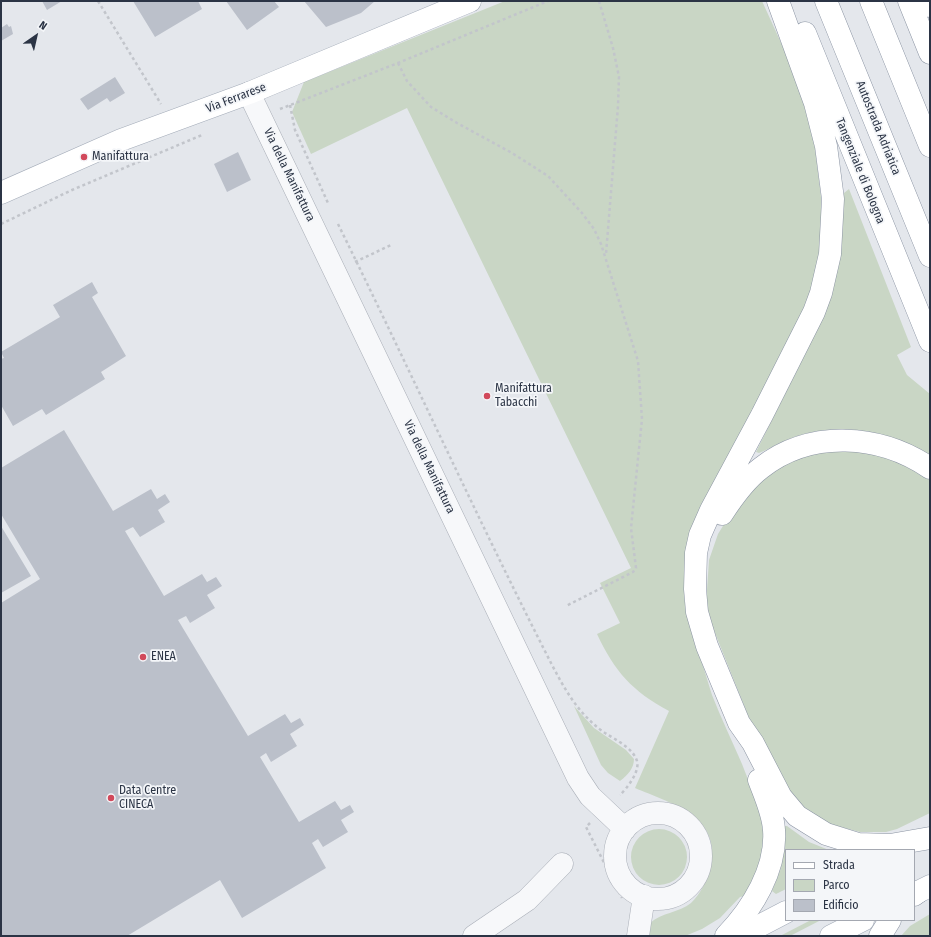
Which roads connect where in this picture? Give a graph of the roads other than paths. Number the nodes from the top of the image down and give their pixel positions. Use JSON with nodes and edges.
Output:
{"nodes":[{"id":1,"x":470,"y":1,"type":"edge"},
{"id":2,"x":778,"y":1,"type":"edge"},
{"id":3,"x":792,"y":1,"type":"edge"},
{"id":4,"x":826,"y":1,"type":"edge"},
{"id":5,"x":871,"y":1,"type":"edge"},
{"id":6,"x":909,"y":1,"type":"edge"},
{"id":7,"x":928,"y":1,"type":"edge"},
{"id":8,"x":930,"y":6,"type":"edge"},
{"id":9,"x":930,"y":54,"type":"edge"},
{"id":10,"x":249,"y":93,"type":"junction"},
{"id":11,"x":930,"y":146,"type":"edge"},
{"id":12,"x":1,"y":193,"type":"edge"},
{"id":13,"x":930,"y":256,"type":"edge"},
{"id":14,"x":930,"y":341,"type":"edge"},
{"id":15,"x":930,"y":468,"type":"edge"},
{"id":16,"x":695,"y":569,"type":"junction"},
{"id":17,"x":739,"y":723,"type":"junction"},
{"id":18,"x":625,"y":829,"type":"junction"},
{"id":19,"x":930,"y":838,"type":"edge"},
{"id":20,"x":910,"y":849,"type":"edge"},
{"id":21,"x":562,"y":864,"type":"dead end"},
{"id":22,"x":634,"y":900,"type":"junction"},
{"id":23,"x":785,"y":913,"type":"edge"},
{"id":24,"x":861,"y":921,"type":"edge"},
{"id":25,"x":889,"y":921,"type":"edge"},
{"id":26,"x":474,"y":936,"type":"edge"},
{"id":27,"x":638,"y":936,"type":"edge"},
{"id":28,"x":726,"y":936,"type":"edge"},
{"id":29,"x":740,"y":936,"type":"edge"},
{"id":30,"x":831,"y":936,"type":"edge"},
{"id":31,"x":880,"y":936,"type":"edge"}],
"edges":[{"from":1,"to":10,"type":"main road","name":"Via Ferrarese"},
{"from":2,"to":16,"type":"main road"},
{"from":3,"to":14,"type":"main road","name":"Tangenziale di Bologna"},
{"from":4,"to":13,"type":"main road","name":"Autostrada Adriatica"},
{"from":5,"to":11,"type":"main road"},
{"from":6,"to":9,"type":"main road"},
{"from":7,"to":8,"type":"main road"},
{"from":10,"to":12,"type":"main road","name":"Via Ferrarese"},
{"from":10,"to":18,"type":"street","name":"Via della Manifattura"},
{"from":15,"to":16,"type":"main road"},
{"from":16,"to":17,"type":"main road"},
{"from":17,"to":19,"type":"main road"},
{"from":17,"to":28,"type":"main road"},
{"from":18,"to":22,"type":"street"},
{"from":18,"to":22,"type":"street"},
{"from":19,"to":20,"type":"main road"},
{"from":21,"to":26,"type":"street"},
{"from":22,"to":27,"type":"street"},
{"from":23,"to":29,"type":"main road"},
{"from":24,"to":30,"type":"main road"},
{"from":25,"to":31,"type":"main road"}]}
